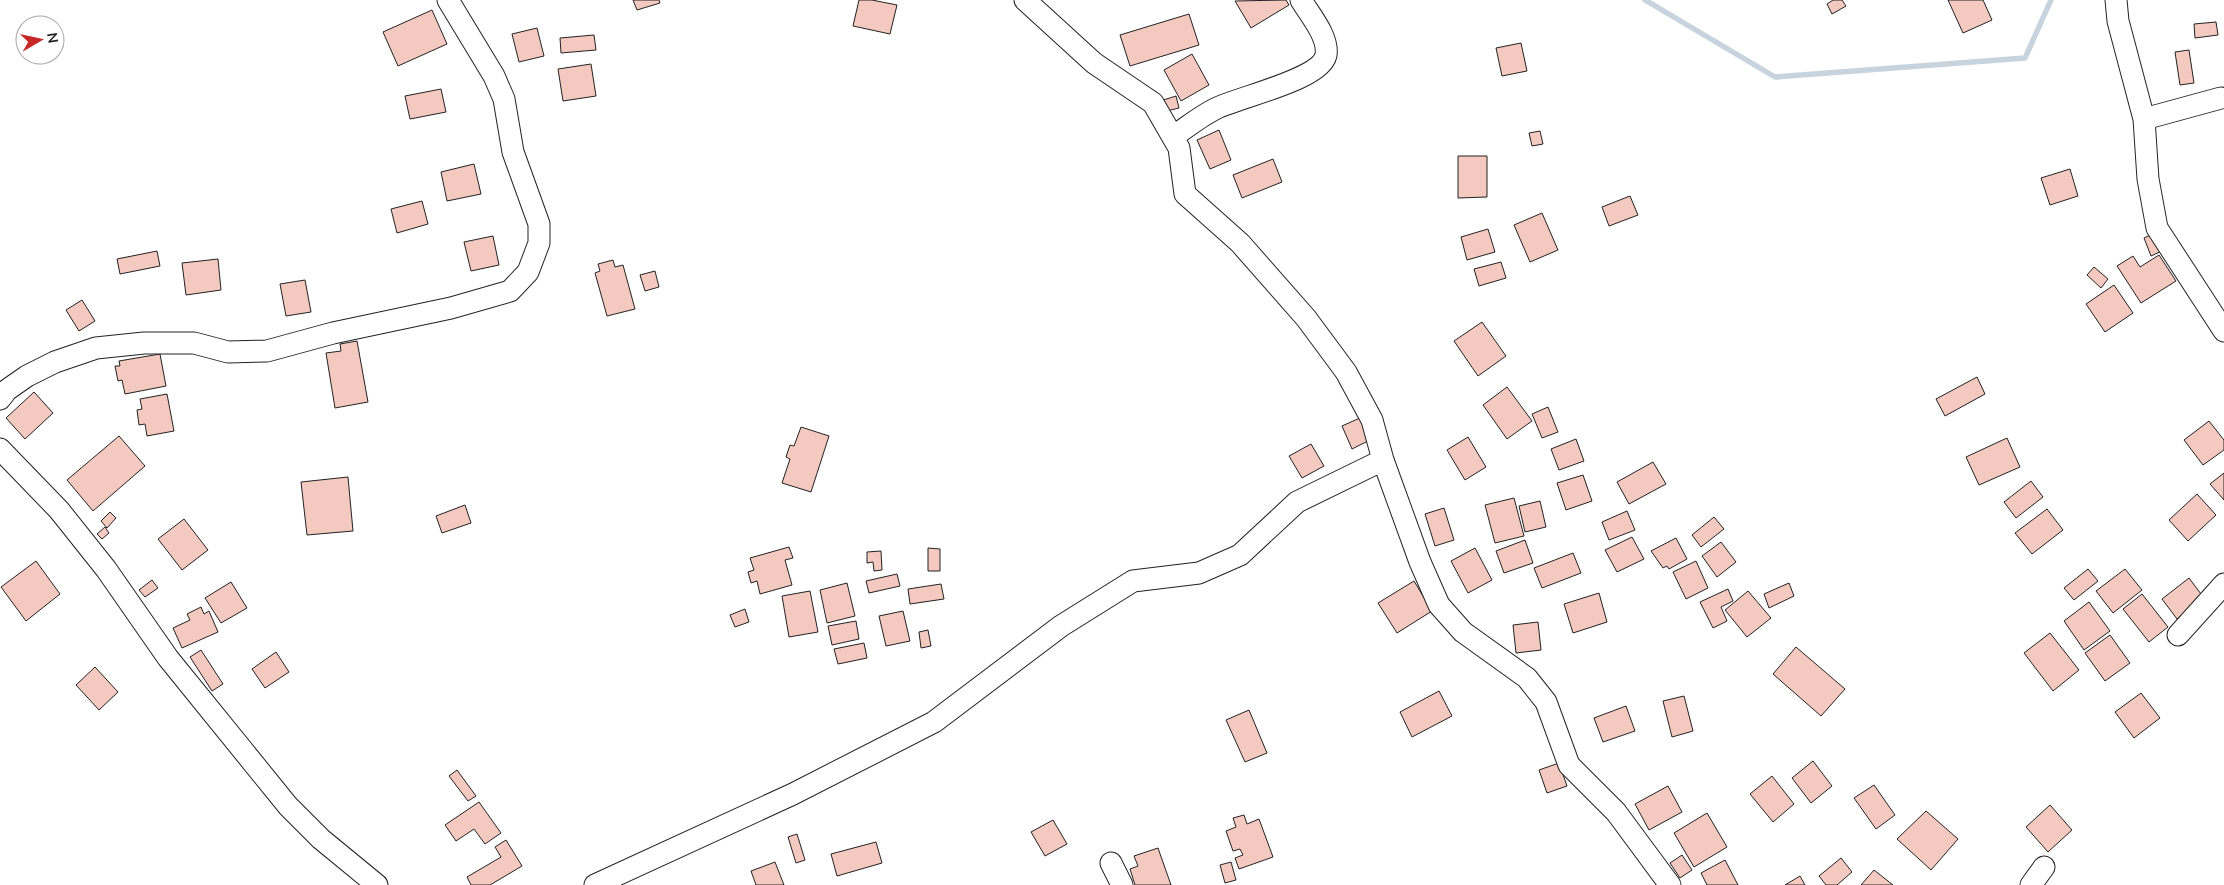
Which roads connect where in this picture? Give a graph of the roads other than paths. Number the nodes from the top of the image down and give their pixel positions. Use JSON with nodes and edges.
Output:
{"nodes":[{"id":1,"x":448,"y":0,"type":"edge"},
{"id":2,"x":1026,"y":0,"type":"edge"},
{"id":3,"x":1301,"y":0,"type":"edge"},
{"id":4,"x":2116,"y":0,"type":"edge"},
{"id":5,"x":2221,"y":98,"type":"dead end"},
{"id":6,"x":2144,"y":119,"type":"junction"},
{"id":7,"x":1174,"y":136,"type":"junction"},
{"id":8,"x":2224,"y":331,"type":"edge"},
{"id":9,"x":0,"y":399,"type":"edge"},
{"id":10,"x":0,"y":449,"type":"edge"},
{"id":11,"x":1383,"y":460,"type":"junction"},
{"id":12,"x":2224,"y":584,"type":"edge"},
{"id":13,"x":2178,"y":635,"type":"dead end"},
{"id":14,"x":1111,"y":863,"type":"dead end"},
{"id":15,"x":2044,"y":867,"type":"dead end"},
{"id":16,"x":1658,"y":880,"type":"edge"},
{"id":17,"x":377,"y":885,"type":"edge"},
{"id":18,"x":595,"y":885,"type":"edge"},
{"id":19,"x":1122,"y":885,"type":"edge"},
{"id":20,"x":2031,"y":885,"type":"edge"}],
"edges":[{"from":1,"to":9,"type":"street"},
{"from":2,"to":7,"type":"street"},
{"from":3,"to":7,"type":"street"},
{"from":4,"to":6,"type":"street"},
{"from":5,"to":6,"type":"street"},
{"from":6,"to":8,"type":"street"},
{"from":7,"to":11,"type":"street"},
{"from":10,"to":17,"type":"street"},
{"from":11,"to":16,"type":"street"},
{"from":11,"to":18,"type":"street"},
{"from":12,"to":13,"type":"street"},
{"from":14,"to":19,"type":"street"},
{"from":15,"to":20,"type":"street"}]}
